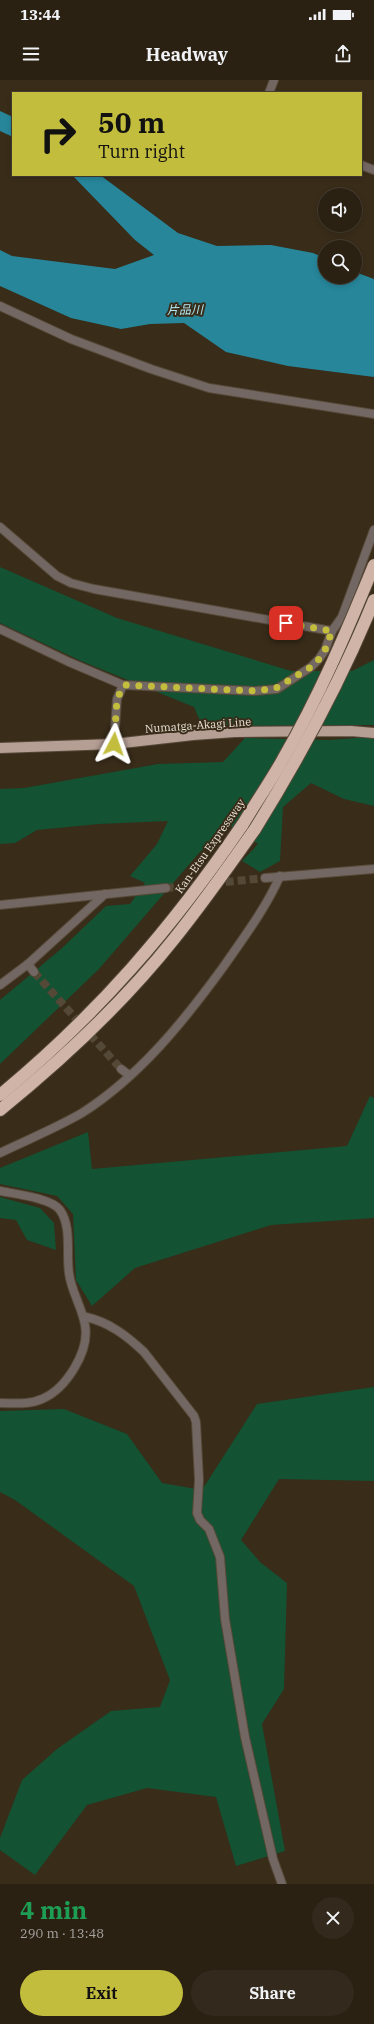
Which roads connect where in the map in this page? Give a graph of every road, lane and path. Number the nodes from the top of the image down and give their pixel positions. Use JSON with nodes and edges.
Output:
{"nodes":[{"id":1,"x":274,"y":80,"type":"edge"},
{"id":2,"x":270,"y":92,"type":"edge"},
{"id":3,"x":362,"y":165,"type":"edge"},
{"id":4,"x":374,"y":170,"type":"edge"},
{"id":5,"x":0,"y":306,"type":"edge"},
{"id":6,"x":374,"y":414,"type":"edge"},
{"id":7,"x":0,"y":527,"type":"edge"},
{"id":8,"x":374,"y":530,"type":"edge"},
{"id":9,"x":374,"y":565,"type":"edge"},
{"id":10,"x":374,"y":600,"type":"edge"},
{"id":11,"x":0,"y":629,"type":"edge"},
{"id":12,"x":332,"y":631,"type":"junction"},
{"id":13,"x":124,"y":685,"type":"junction"},
{"id":14,"x":374,"y":733,"type":"edge"},
{"id":15,"x":114,"y":744,"type":"junction"},
{"id":16,"x":0,"y":748,"type":"edge"},
{"id":17,"x":374,"y":869,"type":"edge"},
{"id":18,"x":280,"y":876,"type":"junction"},
{"id":19,"x":265,"y":878,"type":"tunnel mouth"},
{"id":20,"x":166,"y":888,"type":"tunnel mouth"},
{"id":21,"x":105,"y":894,"type":"junction"},
{"id":22,"x":0,"y":905,"type":"edge"},
{"id":23,"x":28,"y":964,"type":"junction"},
{"id":24,"x":34,"y":972,"type":"tunnel mouth"},
{"id":25,"x":0,"y":985,"type":"edge"},
{"id":26,"x":121,"y":1068,"type":"tunnel mouth"},
{"id":27,"x":129,"y":1075,"type":"junction"},
{"id":28,"x":0,"y":1095,"type":"edge"},
{"id":29,"x":0,"y":1110,"type":"edge"},
{"id":30,"x":0,"y":1153,"type":"edge"},
{"id":31,"x":0,"y":1191,"type":"edge"},
{"id":32,"x":84,"y":1319,"type":"junction"},
{"id":33,"x":0,"y":1402,"type":"edge"},
{"id":34,"x":282,"y":1884,"type":"edge"}],
"edges":[{"from":1,"to":2,"type":"street"},
{"from":3,"to":4,"type":"street"},
{"from":5,"to":6,"type":"street"},
{"from":7,"to":12,"type":"street"},
{"from":8,"to":12,"type":"street"},
{"from":9,"to":28,"type":"highway","name":"Kan-Etsu Expressway","bridge":true},
{"from":10,"to":29,"type":"highway","bridge":true},
{"from":11,"to":13,"type":"street"},
{"from":12,"to":13,"type":"street"},
{"from":13,"to":15,"type":"street"},
{"from":14,"to":15,"type":"main road","name":"Numatga-Akagi Line"},
{"from":15,"to":16,"type":"main road","name":"Numatga-Akagi Line"},
{"from":17,"to":18,"type":"street"},
{"from":18,"to":19,"type":"street"},
{"from":18,"to":27,"type":"street"},
{"from":20,"to":21,"type":"street"},
{"from":21,"to":22,"type":"street"},
{"from":21,"to":23,"type":"street"},
{"from":23,"to":24,"type":"street"},
{"from":23,"to":25,"type":"street"},
{"from":26,"to":27,"type":"street"},
{"from":27,"to":30,"type":"street"},
{"from":31,"to":32,"type":"street"},
{"from":32,"to":33,"type":"street"},
{"from":32,"to":34,"type":"street"}]}
